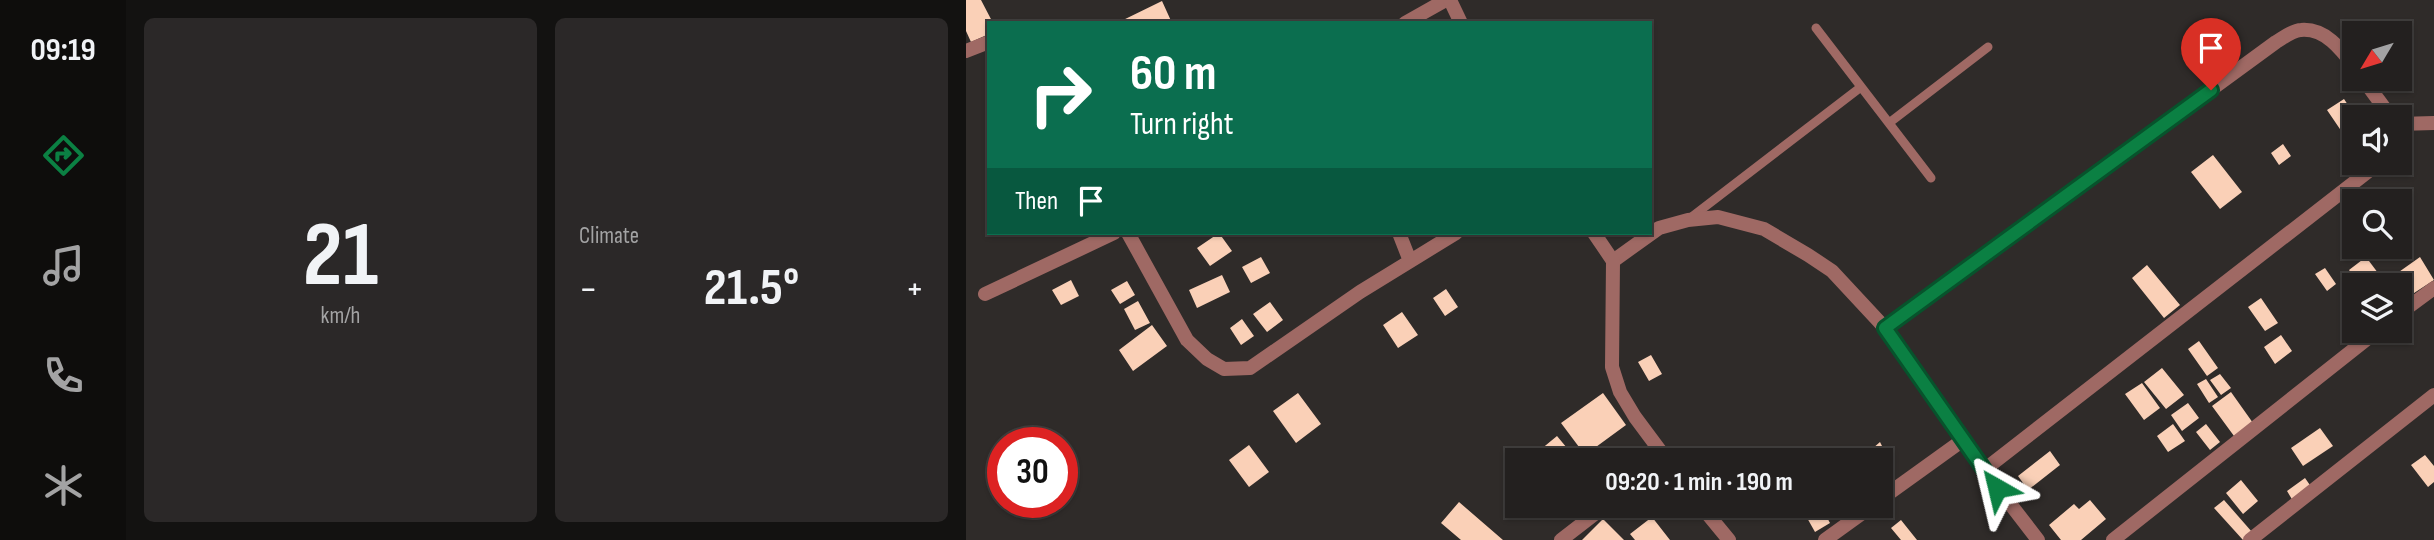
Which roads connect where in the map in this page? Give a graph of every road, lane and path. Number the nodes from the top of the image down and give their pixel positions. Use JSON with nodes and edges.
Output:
{"nodes":[{"id":1,"x":1448,"y":0,"type":"edge"},
{"id":2,"x":1409,"y":21,"type":"edge"},
{"id":3,"x":1460,"y":21,"type":"edge"},
{"id":4,"x":1816,"y":28,"type":"dead end"},
{"id":5,"x":987,"y":42,"type":"edge"},
{"id":6,"x":1988,"y":47,"type":"dead end"},
{"id":7,"x":966,"y":51,"type":"edge"},
{"id":8,"x":2342,"y":52,"type":"edge"},
{"id":9,"x":1861,"y":87,"type":"junction"},
{"id":10,"x":1889,"y":123,"type":"junction"},
{"id":11,"x":2434,"y":123,"type":"edge"},
{"id":12,"x":2412,"y":124,"type":"edge"},
{"id":13,"x":2364,"y":175,"type":"edge"},
{"id":14,"x":1931,"y":178,"type":"dead end"},
{"id":15,"x":1688,"y":220,"type":"junction"},
{"id":16,"x":1652,"y":233,"type":"edge"},
{"id":17,"x":1110,"y":235,"type":"edge"},
{"id":18,"x":1129,"y":235,"type":"edge"},
{"id":19,"x":1400,"y":235,"type":"edge"},
{"id":20,"x":1453,"y":235,"type":"edge"},
{"id":21,"x":1595,"y":235,"type":"edge"},
{"id":22,"x":1649,"y":235,"type":"edge"},
{"id":23,"x":1410,"y":261,"type":"junction"},
{"id":24,"x":1613,"y":261,"type":"junction"},
{"id":25,"x":2434,"y":288,"type":"edge"},
{"id":26,"x":985,"y":294,"type":"dead end"},
{"id":27,"x":2412,"y":304,"type":"edge"},
{"id":28,"x":1885,"y":328,"type":"junction"},
{"id":29,"x":2362,"y":343,"type":"edge"},
{"id":30,"x":2434,"y":394,"type":"edge"},
{"id":31,"x":1963,"y":440,"type":"junction"},
{"id":32,"x":1658,"y":448,"type":"edge"},
{"id":33,"x":1984,"y":470,"type":"junction"},
{"id":34,"x":1893,"y":490,"type":"edge"},
{"id":35,"x":1589,"y":518,"type":"edge"},
{"id":36,"x":1711,"y":518,"type":"edge"},
{"id":37,"x":1855,"y":518,"type":"edge"},
{"id":38,"x":1561,"y":540,"type":"edge"},
{"id":39,"x":1728,"y":540,"type":"edge"},
{"id":40,"x":1825,"y":540,"type":"edge"},
{"id":41,"x":2038,"y":540,"type":"edge"},
{"id":42,"x":2113,"y":540,"type":"edge"},
{"id":43,"x":2250,"y":540,"type":"edge"}],
"edges":[{"from":1,"to":2,"type":"street"},
{"from":1,"to":3,"type":"street"},
{"from":4,"to":9,"type":"lane"},
{"from":5,"to":7,"type":"street"},
{"from":6,"to":10,"type":"lane"},
{"from":8,"to":28,"type":"street"},
{"from":9,"to":10,"type":"lane"},
{"from":9,"to":15,"type":"lane"},
{"from":10,"to":14,"type":"lane"},
{"from":11,"to":12,"type":"street"},
{"from":13,"to":33,"type":"street"},
{"from":15,"to":16,"type":"street"},
{"from":15,"to":28,"type":"street"},
{"from":17,"to":26,"type":"street"},
{"from":18,"to":23,"type":"street"},
{"from":19,"to":23,"type":"street"},
{"from":20,"to":23,"type":"street"},
{"from":21,"to":24,"type":"street"},
{"from":22,"to":24,"type":"street"},
{"from":24,"to":32,"type":"street"},
{"from":25,"to":27,"type":"street"},
{"from":28,"to":31,"type":"street"},
{"from":29,"to":42,"type":"street"},
{"from":30,"to":43,"type":"street"},
{"from":31,"to":33,"type":"street"},
{"from":31,"to":34,"type":"street"},
{"from":33,"to":41,"type":"street"},
{"from":35,"to":38,"type":"street"},
{"from":36,"to":39,"type":"street"},
{"from":37,"to":40,"type":"street"}]}
